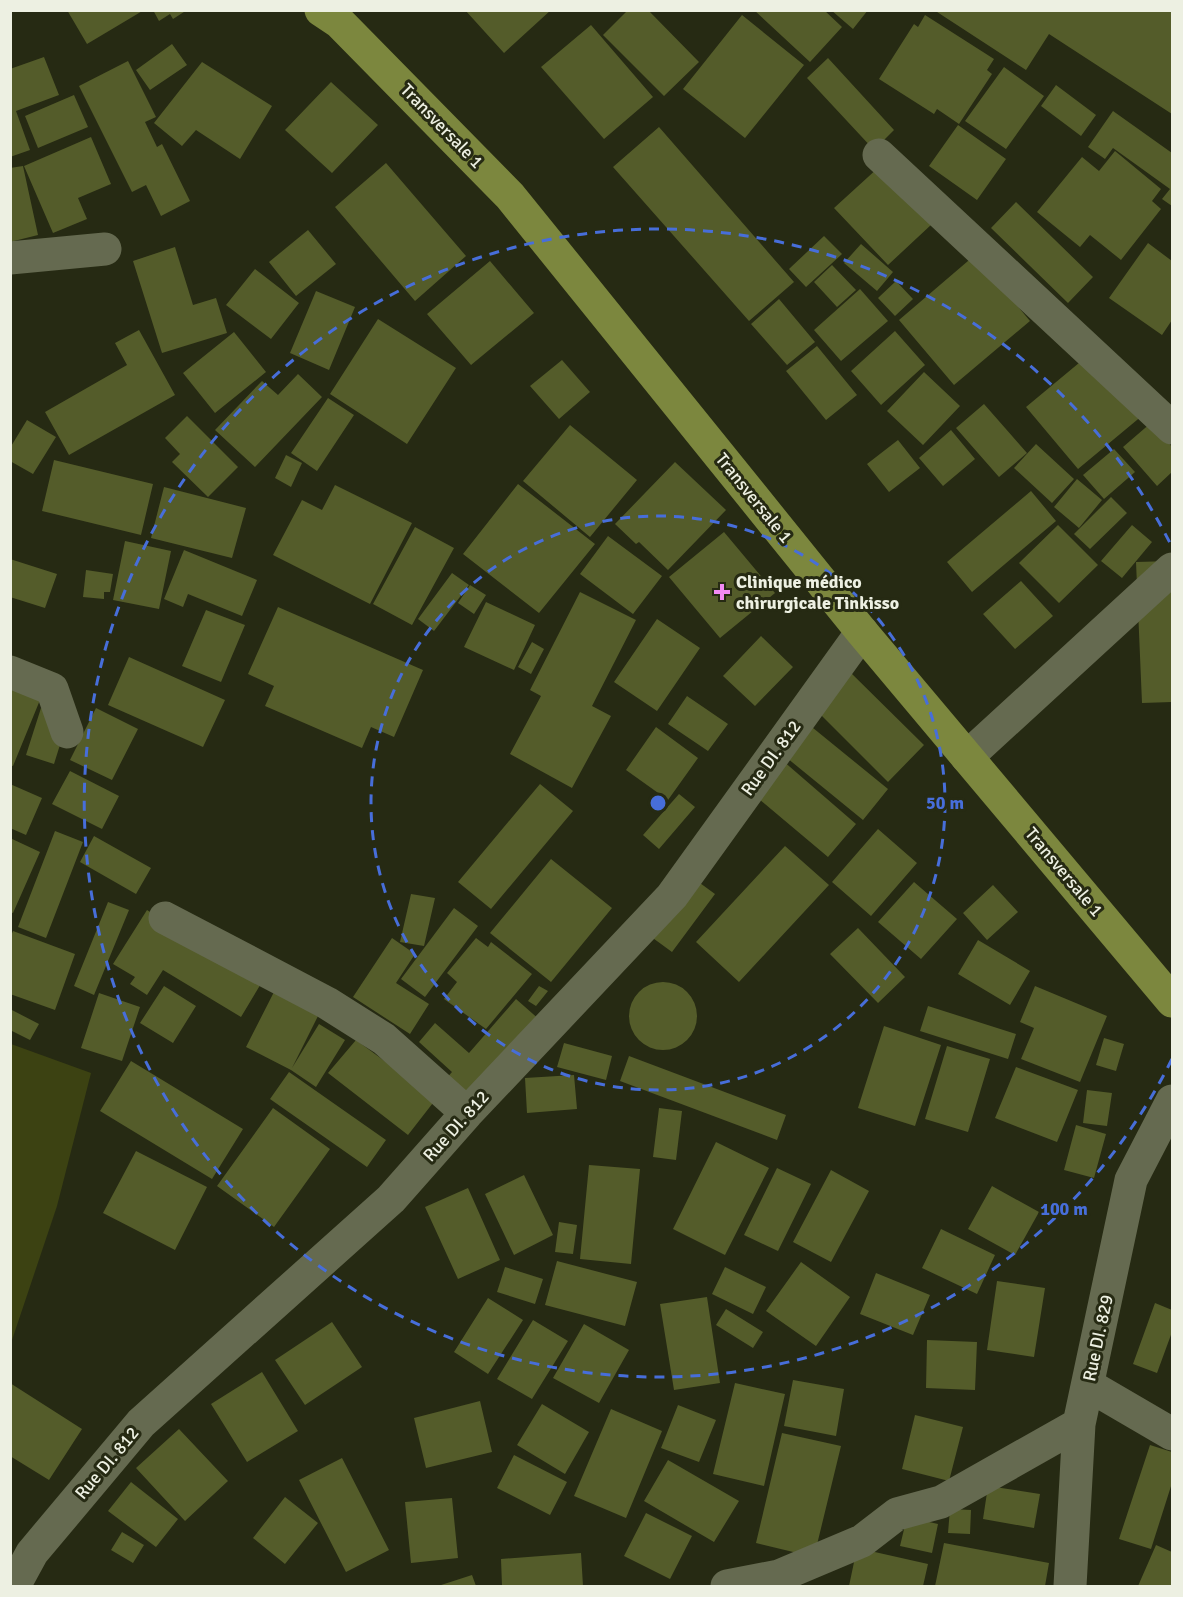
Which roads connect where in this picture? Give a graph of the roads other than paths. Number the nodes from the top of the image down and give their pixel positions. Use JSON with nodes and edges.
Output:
{"nodes":[{"id":1,"x":332,"y":14,"type":"edge"},
{"id":2,"x":879,"y":154,"type":"dead end"},
{"id":3,"x":105,"y":249,"type":"dead end"},
{"id":4,"x":10,"y":258,"type":"edge"},
{"id":5,"x":1173,"y":428,"type":"edge"},
{"id":6,"x":1173,"y":569,"type":"edge"},
{"id":7,"x":862,"y":632,"type":"junction"},
{"id":8,"x":10,"y":672,"type":"edge"},
{"id":9,"x":67,"y":732,"type":"dead end"},
{"id":10,"x":967,"y":757,"type":"junction"},
{"id":11,"x":165,"y":918,"type":"dead end"},
{"id":12,"x":1173,"y":1001,"type":"edge"},
{"id":13,"x":1173,"y":1101,"type":"edge"},
{"id":14,"x":467,"y":1113,"type":"junction"},
{"id":15,"x":1088,"y":1385,"type":"junction"},
{"id":16,"x":1079,"y":1425,"type":"junction"},
{"id":17,"x":1173,"y":1434,"type":"edge"},
{"id":18,"x":21,"y":1548,"type":"edge"},
{"id":19,"x":14,"y":1587,"type":"edge"},
{"id":20,"x":727,"y":1587,"type":"edge"},
{"id":21,"x":1070,"y":1587,"type":"edge"}],
"edges":[{"from":1,"to":7,"type":"main road","name":"Transversale 1"},
{"from":2,"to":5,"type":"street"},
{"from":3,"to":4,"type":"street"},
{"from":6,"to":10,"type":"street"},
{"from":7,"to":10,"type":"main road","name":"Transversale 1"},
{"from":7,"to":14,"type":"street","name":"Rue DI. 812"},
{"from":8,"to":9,"type":"street"},
{"from":10,"to":12,"type":"main road","name":"Transversale 1"},
{"from":11,"to":14,"type":"street"},
{"from":13,"to":15,"type":"street","name":"Rue DI. 829"},
{"from":14,"to":18,"type":"street","name":"Rue DI. 812"},
{"from":15,"to":16,"type":"street","name":"Rue DI. 829"},
{"from":15,"to":17,"type":"street"},
{"from":16,"to":20,"type":"street"},
{"from":16,"to":21,"type":"street","name":"Rue DI. 829"},
{"from":18,"to":19,"type":"street","name":"Rue DI. 812"}]}
